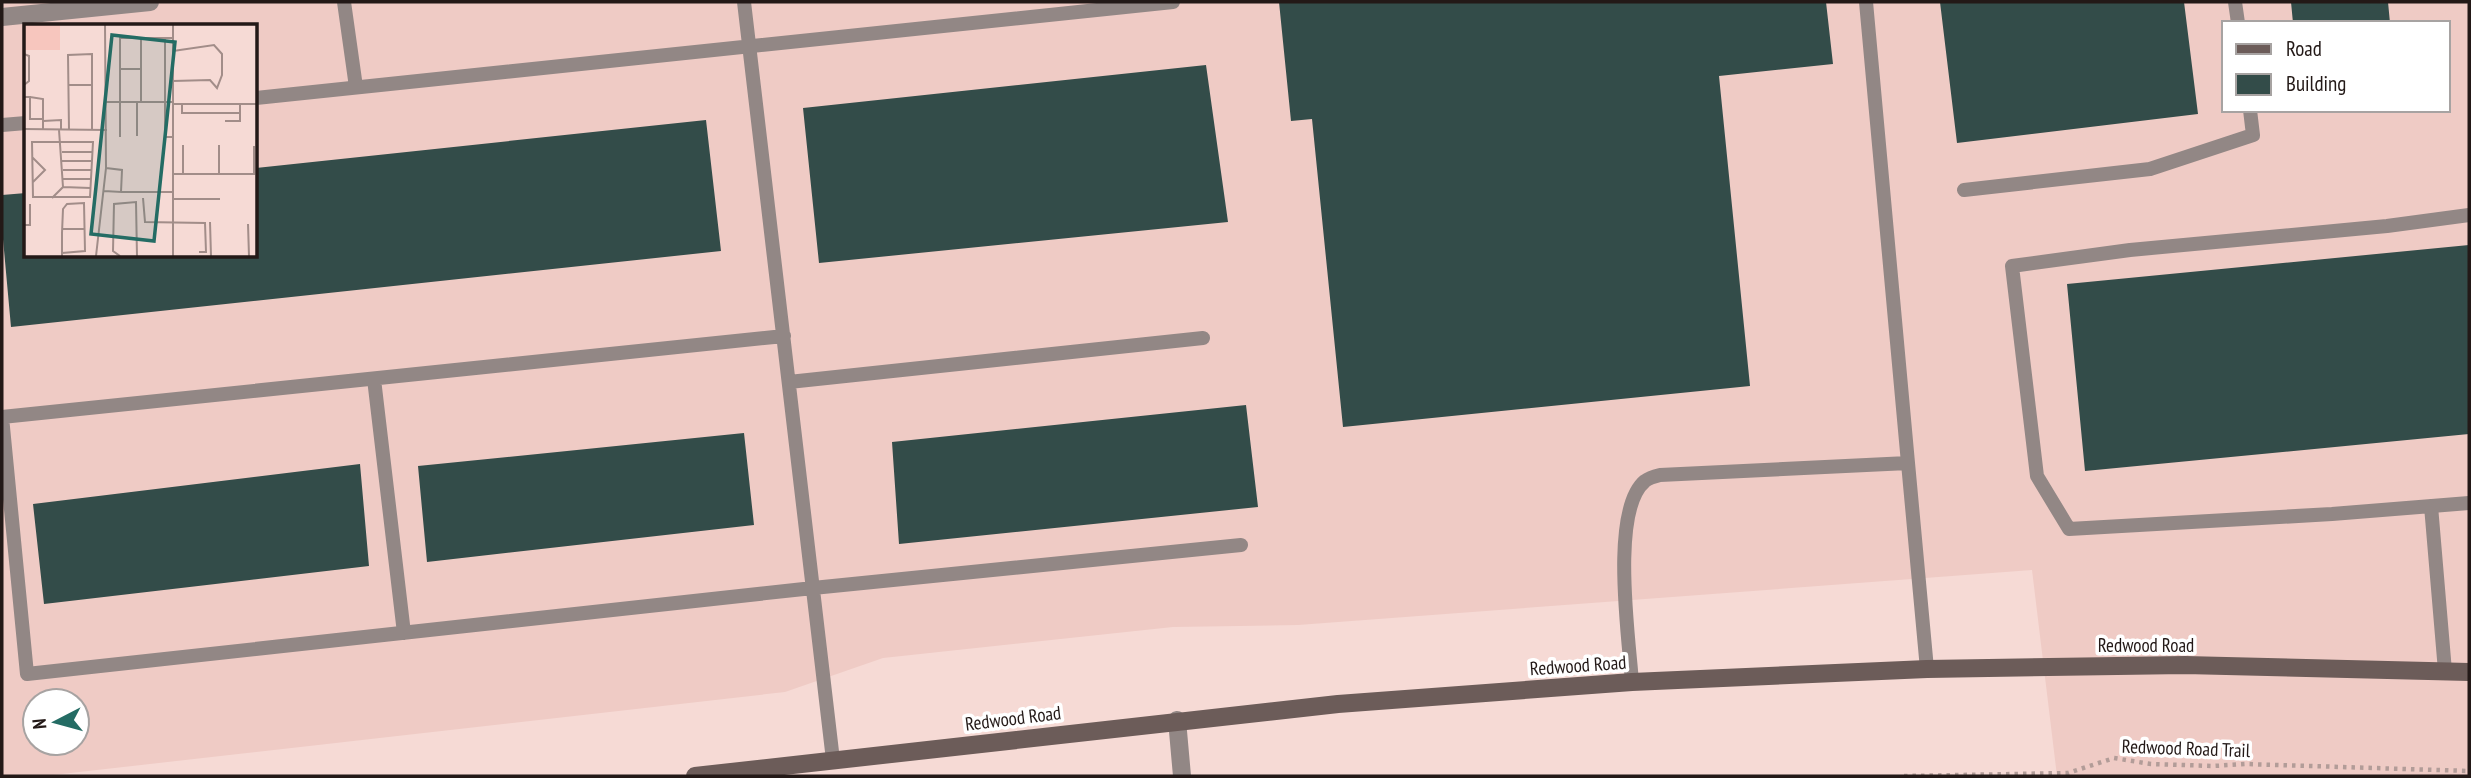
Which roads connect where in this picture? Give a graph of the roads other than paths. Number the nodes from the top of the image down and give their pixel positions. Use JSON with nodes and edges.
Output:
{"nodes":[{"id":1,"x":150,"y":2,"type":"edge"},
{"id":2,"x":344,"y":2,"type":"edge"},
{"id":3,"x":744,"y":2,"type":"edge"},
{"id":4,"x":1173,"y":2,"type":"edge"},
{"id":5,"x":1866,"y":2,"type":"edge"},
{"id":6,"x":2235,"y":2,"type":"edge"},
{"id":7,"x":118,"y":4,"type":"edge"},
{"id":8,"x":2,"y":17,"type":"edge"},
{"id":9,"x":2238,"y":21,"type":"edge"},
{"id":10,"x":749,"y":45,"type":"junction"},
{"id":11,"x":356,"y":87,"type":"junction"},
{"id":12,"x":257,"y":98,"type":"edge"},
{"id":13,"x":2250,"y":112,"type":"edge"},
{"id":14,"x":24,"y":123,"type":"edge"},
{"id":15,"x":2,"y":125,"type":"edge"},
{"id":16,"x":1964,"y":190,"type":"dead end"},
{"id":17,"x":2469,"y":215,"type":"edge"},
{"id":18,"x":784,"y":336,"type":"junction"},
{"id":19,"x":1203,"y":338,"type":"dead end"},
{"id":20,"x":374,"y":379,"type":"junction"},
{"id":21,"x":789,"y":382,"type":"junction"},
{"id":22,"x":2,"y":415,"type":"edge"},
{"id":23,"x":1908,"y":463,"type":"junction"},
{"id":24,"x":2469,"y":503,"type":"edge"},
{"id":25,"x":2431,"y":506,"type":"junction"},
{"id":26,"x":1241,"y":545,"type":"dead end"},
{"id":27,"x":813,"y":588,"type":"junction"},
{"id":28,"x":404,"y":633,"type":"junction"},
{"id":29,"x":1927,"y":669,"type":"junction"},
{"id":30,"x":2445,"y":671,"type":"junction"},
{"id":31,"x":2469,"y":673,"type":"edge"},
{"id":32,"x":1632,"y":682,"type":"junction"},
{"id":33,"x":1177,"y":720,"type":"junction"},
{"id":34,"x":833,"y":760,"type":"junction"},
{"id":35,"x":695,"y":776,"type":"edge"},
{"id":36,"x":1182,"y":776,"type":"edge"}],
"edges":[{"from":1,"to":7,"type":"street"},
{"from":2,"to":11,"type":"lane"},
{"from":3,"to":10,"type":"lane"},
{"from":4,"to":10,"type":"lane"},
{"from":5,"to":23,"type":"lane"},
{"from":6,"to":9,"type":"lane"},
{"from":7,"to":8,"type":"street"},
{"from":10,"to":11,"type":"lane"},
{"from":10,"to":18,"type":"lane"},
{"from":11,"to":12,"type":"lane"},
{"from":13,"to":16,"type":"lane"},
{"from":14,"to":15,"type":"lane"},
{"from":17,"to":25,"type":"lane"},
{"from":18,"to":20,"type":"lane"},
{"from":18,"to":21,"type":"lane"},
{"from":19,"to":21,"type":"lane"},
{"from":20,"to":22,"type":"lane"},
{"from":20,"to":28,"type":"lane"},
{"from":21,"to":27,"type":"lane"},
{"from":22,"to":28,"type":"lane"},
{"from":23,"to":29,"type":"lane"},
{"from":23,"to":32,"type":"lane"},
{"from":24,"to":25,"type":"lane"},
{"from":25,"to":30,"type":"lane"},
{"from":26,"to":27,"type":"lane"},
{"from":27,"to":28,"type":"lane"},
{"from":27,"to":34,"type":"lane"},
{"from":29,"to":30,"type":"main road","name":"Redwood Road"},
{"from":29,"to":32,"type":"main road","name":"Redwood Road"},
{"from":30,"to":31,"type":"main road","name":"Redwood Road"},
{"from":32,"to":33,"type":"main road","name":"Redwood Road"},
{"from":33,"to":34,"type":"main road","name":"Redwood Road"},
{"from":33,"to":36,"type":"street"},
{"from":34,"to":35,"type":"main road","name":"Redwood Road"}]}
